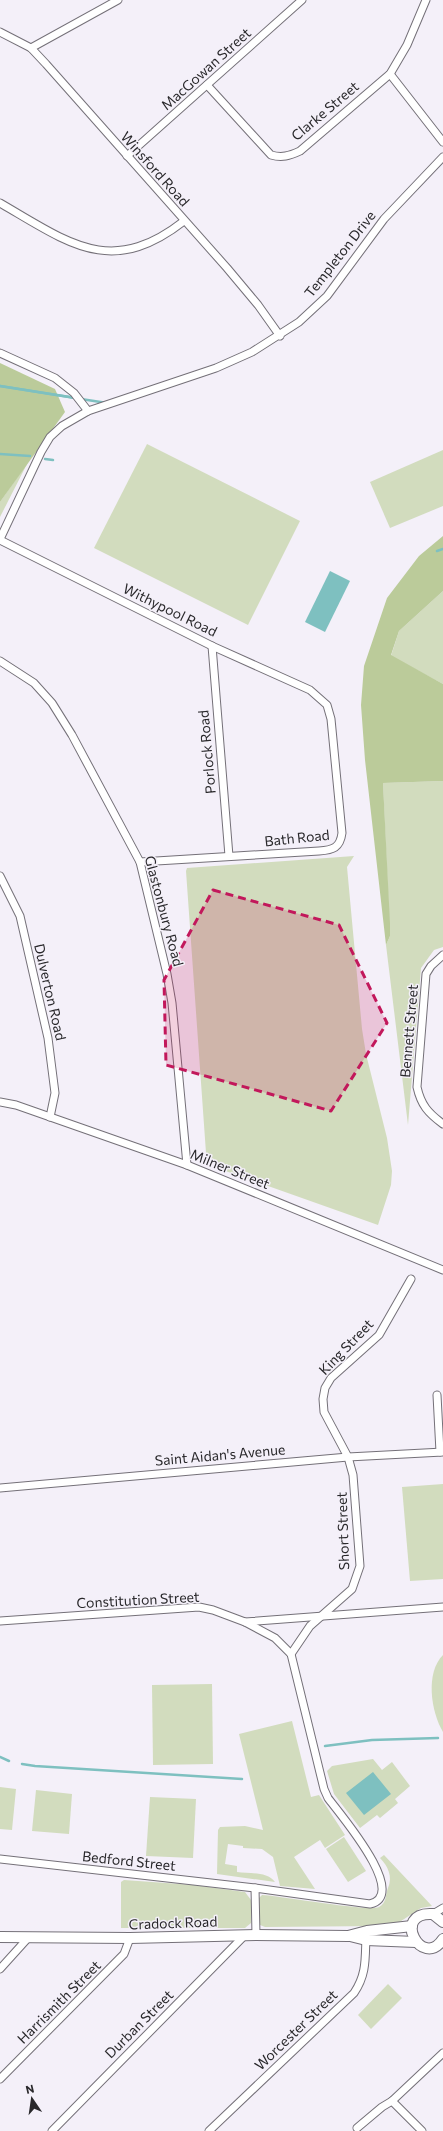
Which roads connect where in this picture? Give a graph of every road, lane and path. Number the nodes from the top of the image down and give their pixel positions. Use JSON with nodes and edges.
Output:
{"nodes":[{"id":1,"x":118,"y":0,"type":"edge"},
{"id":2,"x":302,"y":0,"type":"edge"},
{"id":3,"x":426,"y":0,"type":"edge"},
{"id":4,"x":0,"y":32,"type":"edge"},
{"id":5,"x":31,"y":48,"type":"junction"},
{"id":6,"x":390,"y":74,"type":"junction"},
{"id":7,"x":207,"y":85,"type":"junction"},
{"id":8,"x":443,"y":142,"type":"edge"},
{"id":9,"x":127,"y":156,"type":"junction"},
{"id":10,"x":443,"y":157,"type":"edge"},
{"id":11,"x":0,"y":203,"type":"edge"},
{"id":12,"x":184,"y":221,"type":"junction"},
{"id":13,"x":280,"y":336,"type":"junction"},
{"id":14,"x":0,"y":353,"type":"edge"},
{"id":15,"x":88,"y":411,"type":"junction"},
{"id":16,"x":0,"y":539,"type":"edge"},
{"id":17,"x":212,"y":646,"type":"junction"},
{"id":18,"x":0,"y":661,"type":"edge"},
{"id":19,"x":327,"y":705,"type":"joint"},
{"id":20,"x":229,"y":856,"type":"junction"},
{"id":21,"x":140,"y":862,"type":"junction"},
{"id":22,"x":0,"y":876,"type":"edge"},
{"id":23,"x":443,"y":955,"type":"edge"},
{"id":24,"x":1,"y":1104,"type":"edge"},
{"id":25,"x":50,"y":1117,"type":"junction"},
{"id":26,"x":443,"y":1124,"type":"edge"},
{"id":27,"x":187,"y":1165,"type":"junction"},
{"id":28,"x":443,"y":1270,"type":"edge"},
{"id":29,"x":411,"y":1279,"type":"dead end"},
{"id":30,"x":437,"y":1395,"type":"dead end"},
{"id":31,"x":443,"y":1404,"type":"edge"},
{"id":32,"x":438,"y":1411,"type":"junction"},
{"id":33,"x":442,"y":1452,"type":"edge"},
{"id":34,"x":348,"y":1457,"type":"junction"},
{"id":35,"x":0,"y":1488,"type":"edge"},
{"id":36,"x":443,"y":1607,"type":"edge"},
{"id":37,"x":324,"y":1615,"type":"junction"},
{"id":38,"x":0,"y":1621,"type":"edge"},
{"id":39,"x":245,"y":1622,"type":"junction"},
{"id":40,"x":291,"y":1654,"type":"junction"},
{"id":41,"x":0,"y":1859,"type":"edge"},
{"id":42,"x":255,"y":1888,"type":"junction"},
{"id":43,"x":443,"y":1908,"type":"edge"},
{"id":44,"x":433,"y":1914,"type":"junction"},
{"id":45,"x":443,"y":1922,"type":"edge"},
{"id":46,"x":412,"y":1926,"type":"junction"},
{"id":47,"x":256,"y":1934,"type":"junction"},
{"id":48,"x":245,"y":1935,"type":"junction"},
{"id":49,"x":366,"y":1936,"type":"junction"},
{"id":50,"x":0,"y":1937,"type":"edge"},
{"id":51,"x":28,"y":1938,"type":"junction"},
{"id":52,"x":130,"y":1938,"type":"junction"},
{"id":53,"x":443,"y":1939,"type":"edge"},
{"id":54,"x":416,"y":1942,"type":"junction"},
{"id":55,"x":431,"y":1947,"type":"junction"},
{"id":56,"x":443,"y":1953,"type":"edge"},
{"id":57,"x":0,"y":1969,"type":"edge"},
{"id":58,"x":443,"y":2053,"type":"edge"},
{"id":59,"x":0,"y":2079,"type":"edge"},
{"id":60,"x":392,"y":2100,"type":"junction"},
{"id":61,"x":357,"y":2128,"type":"dead end"},
{"id":62,"x":52,"y":2131,"type":"edge"},
{"id":63,"x":209,"y":2131,"type":"edge"},
{"id":64,"x":422,"y":2131,"type":"edge"}],
"edges":[{"from":1,"to":5,"type":"street"},
{"from":2,"to":7,"type":"street","name":"MacGowan Street"},
{"from":3,"to":6,"type":"street","name":"Clarke Street"},
{"from":4,"to":5,"type":"street","name":"Winsford Road"},
{"from":5,"to":9,"type":"street","name":"Winsford Road"},
{"from":6,"to":7,"type":"street","name":"Clarke Street"},
{"from":6,"to":8,"type":"street"},
{"from":7,"to":9,"type":"street","name":"MacGowan Street"},
{"from":9,"to":12,"type":"street","name":"Winsford Road"},
{"from":10,"to":13,"type":"street","name":"Templeton Drive"},
{"from":11,"to":12,"type":"street"},
{"from":12,"to":13,"type":"street","name":"Winsford Road"},
{"from":13,"to":15,"type":"street","name":"Templeton Drive"},
{"from":14,"to":15,"type":"street"},
{"from":15,"to":16,"type":"street","name":"Templeton Drive"},
{"from":16,"to":17,"type":"street","name":"Withypool Road"},
{"from":17,"to":19,"type":"street","name":"Withypool Road"},
{"from":17,"to":20,"type":"street","name":"Porlock Road"},
{"from":18,"to":21,"type":"street","name":"Glastonbury Road"},
{"from":19,"to":20,"type":"street","name":"Bath Road"},
{"from":20,"to":21,"type":"street","name":"Bath Road"},
{"from":21,"to":27,"type":"street","name":"Glastonbury Road"},
{"from":22,"to":25,"type":"street","name":"Dulverton Road"},
{"from":23,"to":26,"type":"street","name":"Bennett Street"},
{"from":24,"to":25,"type":"street","name":"Milner Street"},
{"from":25,"to":27,"type":"street","name":"Milner Street"},
{"from":27,"to":28,"type":"street","name":"Milner Street"},
{"from":29,"to":34,"type":"street","name":"King Street"},
{"from":30,"to":32,"type":"street"},
{"from":31,"to":32,"type":"street"},
{"from":32,"to":33,"type":"street"},
{"from":33,"to":34,"type":"street","name":"Saint Aidan's Avenue"},
{"from":34,"to":35,"type":"street","name":"Saint Aidan's Avenue"},
{"from":34,"to":37,"type":"street","name":"Short Street"},
{"from":36,"to":37,"type":"street","name":"Constitution Street"},
{"from":37,"to":39,"type":"street","name":"Constitution Street"},
{"from":37,"to":40,"type":"street","name":"Short Street"},
{"from":38,"to":39,"type":"street","name":"Constitution Street"},
{"from":39,"to":40,"type":"street"},
{"from":40,"to":42,"type":"street","name":"Bedford Street"},
{"from":41,"to":42,"type":"street","name":"Bedford Street"},
{"from":42,"to":47,"type":"street"},
{"from":43,"to":44,"type":"street"},
{"from":44,"to":45,"type":"main road"},
{"from":44,"to":46,"type":"main road"},
{"from":46,"to":49,"type":"main road","name":"Cradock Road"},
{"from":46,"to":54,"type":"main road"},
{"from":47,"to":48,"type":"main road","name":"Cradock Road"},
{"from":47,"to":49,"type":"main road","name":"Cradock Road"},
{"from":48,"to":52,"type":"main road","name":"Cradock Road"},
{"from":48,"to":62,"type":"street","name":"Durban Street"},
{"from":49,"to":54,"type":"main road","name":"Cradock Road"},
{"from":49,"to":63,"type":"street","name":"Worcester Street"},
{"from":50,"to":51,"type":"main road","name":"Cradock Road"},
{"from":51,"to":52,"type":"main road","name":"Cradock Road"},
{"from":51,"to":57,"type":"street"},
{"from":52,"to":59,"type":"street","name":"Harrismith Street"},
{"from":53,"to":55,"type":"main road"},
{"from":54,"to":55,"type":"main road","name":"Cradock Road"},
{"from":55,"to":56,"type":"main road","name":"Cradock Road"},
{"from":58,"to":60,"type":"street"},
{"from":60,"to":61,"type":"street"},
{"from":60,"to":64,"type":"street"}]}
